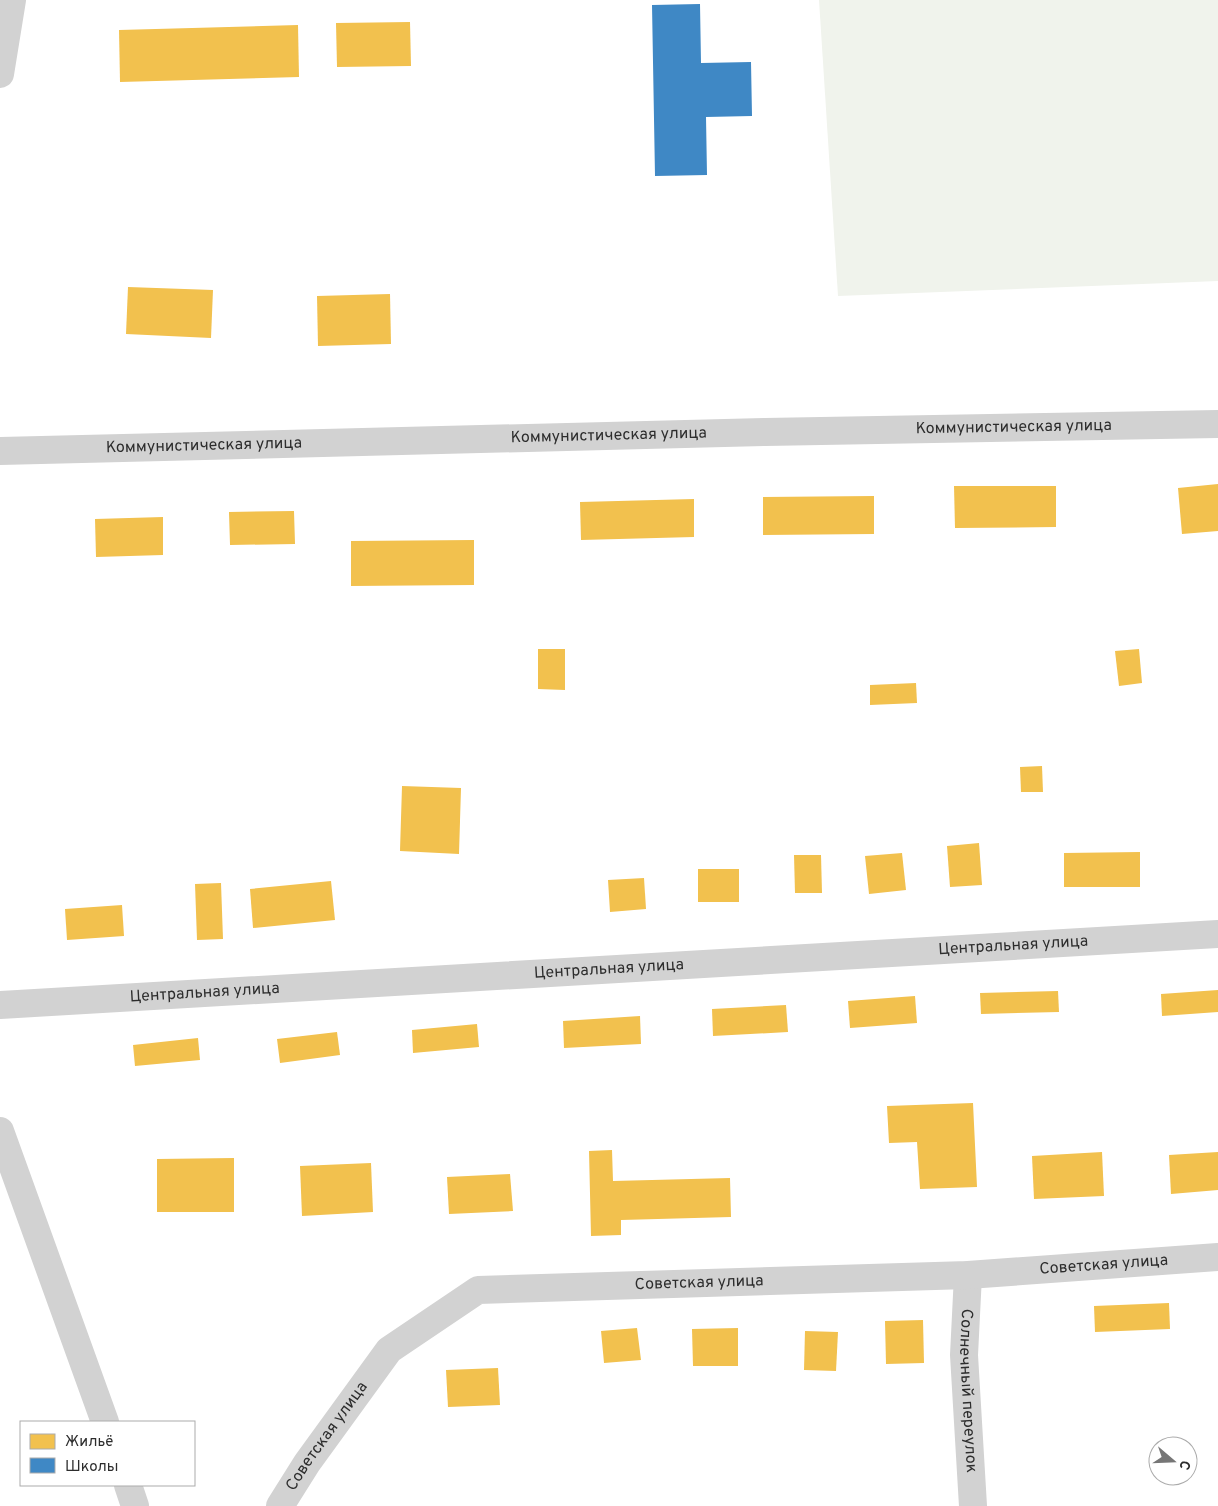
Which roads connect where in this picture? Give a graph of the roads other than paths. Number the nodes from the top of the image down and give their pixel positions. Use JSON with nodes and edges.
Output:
{"nodes":[{"id":1,"x":12,"y":0,"type":"edge"},
{"id":2,"x":0,"y":74,"type":"edge"},
{"id":3,"x":1218,"y":424,"type":"edge"},
{"id":4,"x":0,"y":451,"type":"edge"},
{"id":5,"x":1218,"y":934,"type":"edge"},
{"id":6,"x":0,"y":1005,"type":"edge"},
{"id":7,"x":0,"y":1131,"type":"edge"},
{"id":8,"x":1218,"y":1257,"type":"edge"},
{"id":9,"x":968,"y":1275,"type":"junction"},
{"id":10,"x":105,"y":1421,"type":"edge"},
{"id":11,"x":128,"y":1486,"type":"edge"},
{"id":12,"x":135,"y":1506,"type":"edge"},
{"id":13,"x":280,"y":1506,"type":"edge"},
{"id":14,"x":973,"y":1506,"type":"edge"}],
"edges":[{"from":1,"to":2,"type":"street"},
{"from":3,"to":4,"type":"street","name":"Коммунистическая улица"},
{"from":5,"to":6,"type":"street","name":"Центральная улица"},
{"from":7,"to":10,"type":"street"},
{"from":8,"to":9,"type":"street","name":"Советская улица"},
{"from":9,"to":13,"type":"street","name":"Советская улица"},
{"from":9,"to":14,"type":"street","name":"Солнечный переулок"},
{"from":11,"to":12,"type":"street"}]}
